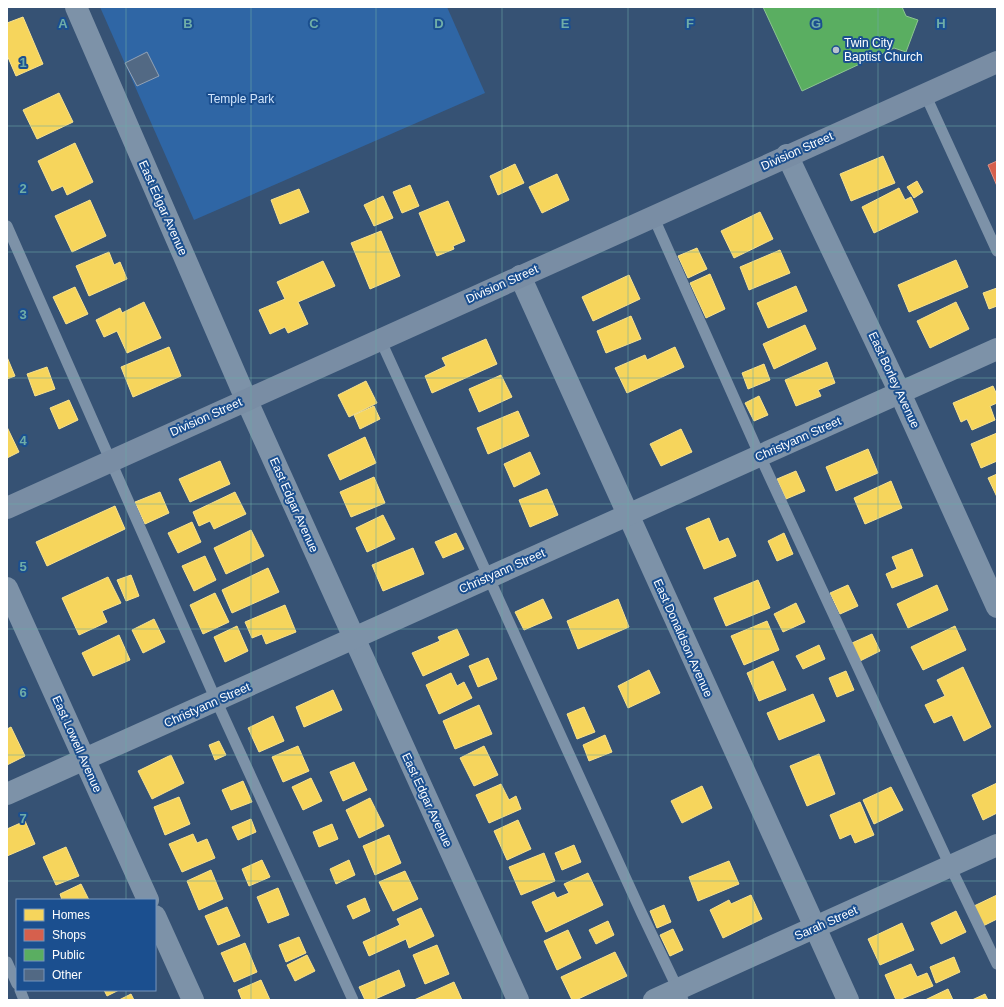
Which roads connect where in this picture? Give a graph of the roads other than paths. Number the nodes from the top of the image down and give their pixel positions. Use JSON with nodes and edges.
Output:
{"nodes":[{"id":1,"x":76,"y":7,"type":"edge"},
{"id":2,"x":997,"y":62,"type":"edge"},
{"id":3,"x":925,"y":94,"type":"junction"},
{"id":4,"x":787,"y":155,"type":"junction"},
{"id":5,"x":653,"y":216,"type":"junction"},
{"id":6,"x":7,"y":226,"type":"edge"},
{"id":7,"x":997,"y":251,"type":"edge"},
{"id":8,"x":520,"y":276,"type":"junction"},
{"id":9,"x":380,"y":338,"type":"junction"},
{"id":10,"x":997,"y":349,"type":"edge"},
{"id":11,"x":900,"y":393,"type":"junction"},
{"id":12,"x":246,"y":399,"type":"junction"},
{"id":13,"x":760,"y":456,"type":"junction"},
{"id":14,"x":111,"y":461,"type":"junction"},
{"id":15,"x":7,"y":508,"type":"edge"},
{"id":16,"x":627,"y":515,"type":"junction"},
{"id":17,"x":489,"y":577,"type":"junction"},
{"id":18,"x":7,"y":588,"type":"edge"},
{"id":19,"x":997,"y":607,"type":"edge"},
{"id":20,"x":354,"y":639,"type":"junction"},
{"id":21,"x":216,"y":700,"type":"junction"},
{"id":22,"x":84,"y":760,"type":"junction"},
{"id":23,"x":7,"y":794,"type":"edge"},
{"id":24,"x":997,"y":845,"type":"edge"},
{"id":25,"x":950,"y":866,"type":"junction"},
{"id":26,"x":148,"y":899,"type":"edge"},
{"id":27,"x":156,"y":918,"type":"edge"},
{"id":28,"x":815,"y":928,"type":"junction"},
{"id":29,"x":7,"y":962,"type":"edge"},
{"id":30,"x":997,"y":964,"type":"edge"},
{"id":31,"x":16,"y":982,"type":"edge"},
{"id":32,"x":681,"y":994,"type":"edge"},
{"id":33,"x":193,"y":1000,"type":"edge"},
{"id":34,"x":353,"y":1000,"type":"edge"},
{"id":35,"x":518,"y":1000,"type":"edge"},
{"id":36,"x":654,"y":1000,"type":"edge"},
{"id":37,"x":848,"y":1000,"type":"edge"}],
"edges":[{"from":1,"to":12,"type":"street","name":"East Edgar Avenue"},
{"from":2,"to":3,"type":"street","name":"Division Street"},
{"from":3,"to":4,"type":"street","name":"Division Street"},
{"from":3,"to":7,"type":"lane"},
{"from":4,"to":5,"type":"street","name":"Division Street"},
{"from":4,"to":11,"type":"street","name":"East Borley Avenue"},
{"from":5,"to":8,"type":"street","name":"Division Street"},
{"from":5,"to":13,"type":"lane"},
{"from":6,"to":14,"type":"lane"},
{"from":8,"to":9,"type":"street","name":"Division Street"},
{"from":8,"to":16,"type":"street","name":"East Donaldson Avenue"},
{"from":9,"to":12,"type":"street","name":"Division Street"},
{"from":9,"to":17,"type":"lane"},
{"from":10,"to":11,"type":"street","name":"Christyann Street"},
{"from":11,"to":13,"type":"street","name":"Christyann Street"},
{"from":11,"to":19,"type":"street","name":"East Borley Avenue"},
{"from":12,"to":14,"type":"street","name":"Division Street"},
{"from":12,"to":20,"type":"street","name":"East Edgar Avenue"},
{"from":13,"to":16,"type":"street","name":"Christyann Street"},
{"from":13,"to":25,"type":"lane"},
{"from":14,"to":15,"type":"street","name":"Division Street"},
{"from":14,"to":21,"type":"lane"},
{"from":16,"to":17,"type":"street","name":"Christyann Street"},
{"from":16,"to":28,"type":"street","name":"East Donaldson Avenue"},
{"from":17,"to":20,"type":"street","name":"Christyann Street"},
{"from":17,"to":32,"type":"lane"},
{"from":18,"to":22,"type":"street","name":"East Lowell Avenue"},
{"from":20,"to":21,"type":"street","name":"Christyann Street"},
{"from":20,"to":35,"type":"street","name":"East Edgar Avenue"},
{"from":21,"to":22,"type":"street","name":"Christyann Street"},
{"from":21,"to":34,"type":"lane"},
{"from":22,"to":23,"type":"street","name":"Christyann Street"},
{"from":22,"to":26,"type":"street","name":"East Lowell Avenue"},
{"from":24,"to":25,"type":"street","name":"Sarah Street"},
{"from":25,"to":28,"type":"street","name":"Sarah Street"},
{"from":25,"to":30,"type":"lane"},
{"from":27,"to":33,"type":"street"},
{"from":28,"to":32,"type":"street","name":"Sarah Street"},
{"from":28,"to":37,"type":"street","name":"East Donaldson Avenue"},
{"from":29,"to":31,"type":"lane"},
{"from":32,"to":36,"type":"street","name":"Sarah Street"}]}
